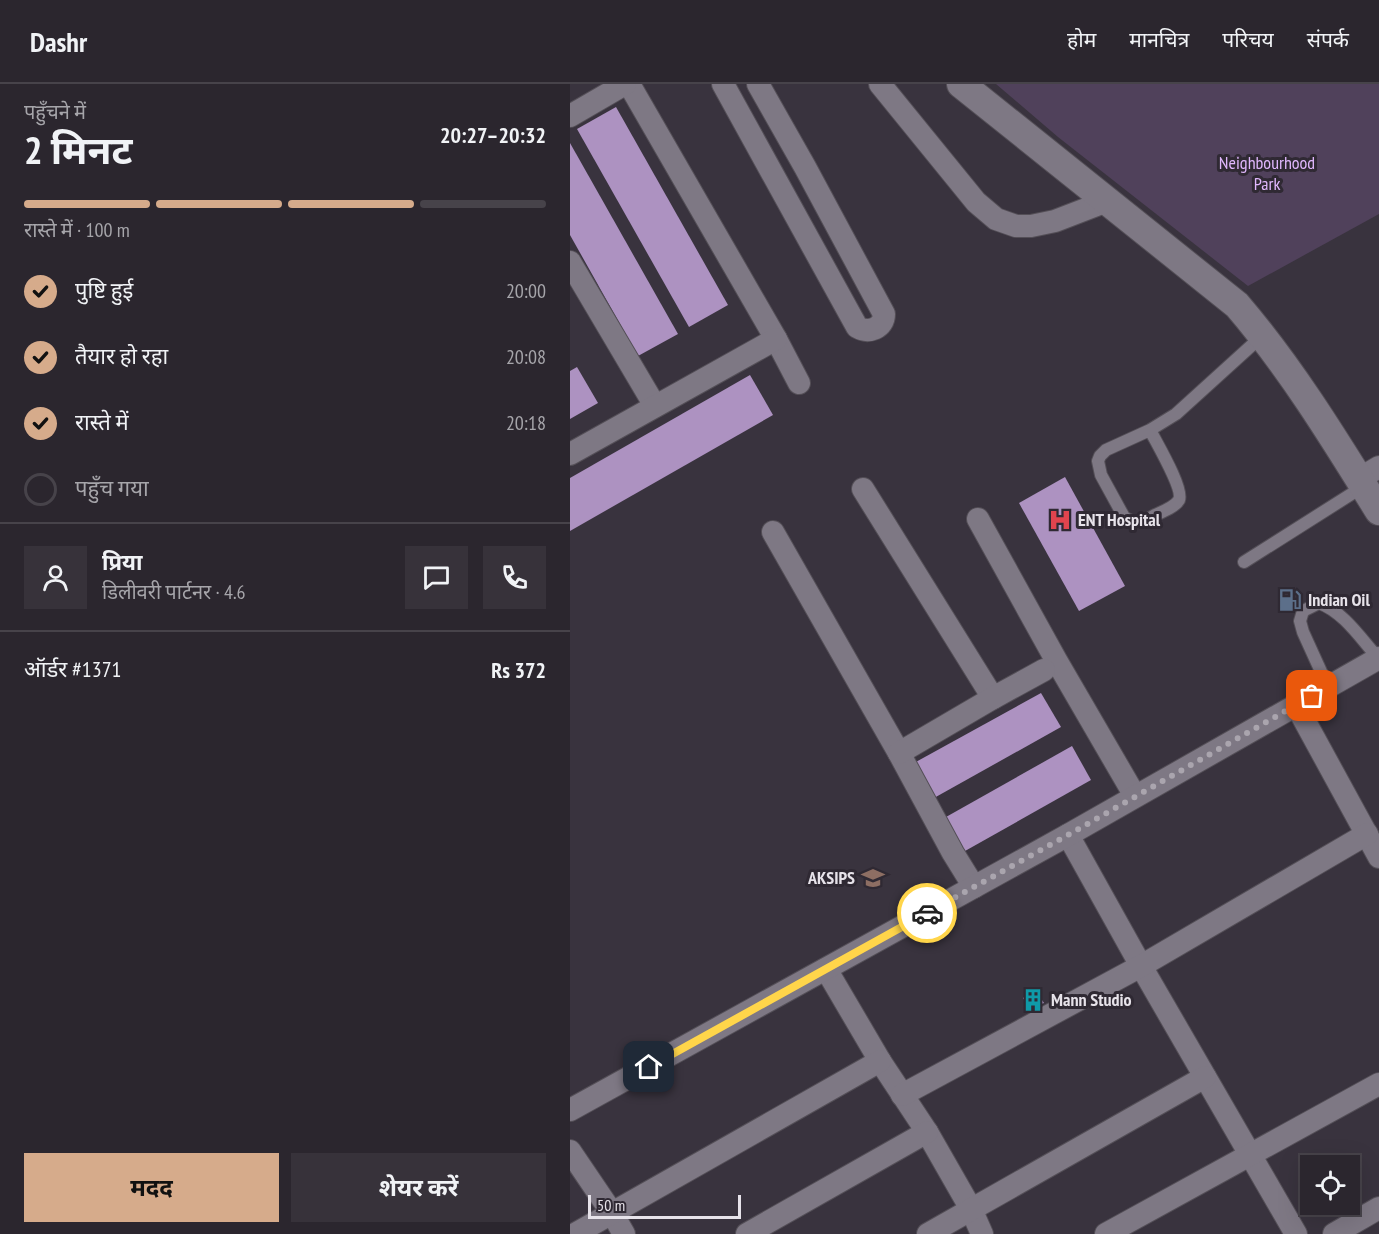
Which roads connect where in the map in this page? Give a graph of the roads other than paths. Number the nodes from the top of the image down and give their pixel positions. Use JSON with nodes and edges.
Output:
{"nodes":[{"id":1,"x":627,"y":84,"type":"edge"},
{"id":2,"x":723,"y":84,"type":"edge"},
{"id":3,"x":758,"y":84,"type":"edge"},
{"id":4,"x":880,"y":84,"type":"edge"},
{"id":5,"x":961,"y":84,"type":"edge"},
{"id":6,"x":570,"y":116,"type":"edge"},
{"id":7,"x":1107,"y":201,"type":"junction"},
{"id":8,"x":574,"y":276,"type":"edge"},
{"id":9,"x":1262,"y":335,"type":"junction"},
{"id":10,"x":776,"y":339,"type":"junction"},
{"id":11,"x":799,"y":383,"type":"dead end"},
{"id":12,"x":655,"y":406,"type":"junction"},
{"id":13,"x":1150,"y":430,"type":"junction"},
{"id":14,"x":570,"y":454,"type":"edge"},
{"id":15,"x":1367,"y":477,"type":"edge"},
{"id":16,"x":863,"y":489,"type":"dead end"},
{"id":17,"x":1379,"y":511,"type":"edge"},
{"id":18,"x":978,"y":519,"type":"dead end"},
{"id":19,"x":773,"y":532,"type":"dead end"},
{"id":20,"x":1244,"y":561,"type":"dead end"},
{"id":21,"x":1379,"y":658,"type":"edge"},
{"id":22,"x":1044,"y":670,"type":"dead end"},
{"id":23,"x":1328,"y":687,"type":"junction"},
{"id":24,"x":993,"y":698,"type":"junction"},
{"id":25,"x":1296,"y":705,"type":"junction"},
{"id":26,"x":899,"y":753,"type":"junction"},
{"id":27,"x":1135,"y":796,"type":"junction"},
{"id":28,"x":1366,"y":834,"type":"junction"},
{"id":29,"x":1068,"y":835,"type":"junction"},
{"id":30,"x":1379,"y":857,"type":"edge"},
{"id":31,"x":974,"y":887,"type":"junction"},
{"id":32,"x":1141,"y":966,"type":"junction"},
{"id":33,"x":826,"y":969,"type":"junction"},
{"id":34,"x":880,"y":1061,"type":"junction"},
{"id":35,"x":1205,"y":1077,"type":"junction"},
{"id":36,"x":1379,"y":1084,"type":"edge"},
{"id":37,"x":902,"y":1095,"type":"junction"},
{"id":38,"x":570,"y":1110,"type":"edge"},
{"id":39,"x":927,"y":1132,"type":"junction"},
{"id":40,"x":570,"y":1151,"type":"edge"},
{"id":41,"x":1251,"y":1156,"type":"junction"},
{"id":42,"x":1379,"y":1208,"type":"edge"},
{"id":43,"x":971,"y":1209,"type":"junction"},
{"id":44,"x":612,"y":1213,"type":"junction"},
{"id":45,"x":1121,"y":1231,"type":"edge"},
{"id":46,"x":575,"y":1234,"type":"edge"},
{"id":47,"x":624,"y":1234,"type":"edge"},
{"id":48,"x":747,"y":1234,"type":"edge"},
{"id":49,"x":928,"y":1234,"type":"edge"},
{"id":50,"x":982,"y":1234,"type":"edge"},
{"id":51,"x":1296,"y":1234,"type":"edge"},
{"id":52,"x":1334,"y":1234,"type":"edge"}],
"edges":[{"from":1,"to":6,"type":"street"},
{"from":1,"to":10,"type":"street"},
{"from":2,"to":3,"type":"street"},
{"from":4,"to":7,"type":"street"},
{"from":5,"to":7,"type":"street"},
{"from":7,"to":9,"type":"street"},
{"from":8,"to":12,"type":"street"},
{"from":9,"to":13,"type":"lane"},
{"from":9,"to":15,"type":"street"},
{"from":10,"to":11,"type":"street"},
{"from":10,"to":12,"type":"street"},
{"from":12,"to":14,"type":"street"},
{"from":13,"to":13,"type":"lane"},
{"from":15,"to":17,"type":"street"},
{"from":15,"to":20,"type":"lane"},
{"from":16,"to":24,"type":"street"},
{"from":18,"to":27,"type":"street"},
{"from":19,"to":26,"type":"street"},
{"from":21,"to":23,"type":"street"},
{"from":21,"to":23,"type":"lane"},
{"from":22,"to":24,"type":"street"},
{"from":23,"to":25,"type":"street"},
{"from":24,"to":26,"type":"street"},
{"from":25,"to":27,"type":"street"},
{"from":25,"to":28,"type":"street"},
{"from":26,"to":31,"type":"street"},
{"from":27,"to":29,"type":"street"},
{"from":28,"to":30,"type":"street"},
{"from":28,"to":32,"type":"street"},
{"from":29,"to":31,"type":"street"},
{"from":29,"to":32,"type":"street"},
{"from":31,"to":33,"type":"street"},
{"from":32,"to":35,"type":"street"},
{"from":32,"to":37,"type":"street"},
{"from":33,"to":34,"type":"street"},
{"from":33,"to":38,"type":"street"},
{"from":34,"to":37,"type":"street"},
{"from":34,"to":44,"type":"street"},
{"from":35,"to":41,"type":"street"},
{"from":35,"to":43,"type":"street"},
{"from":36,"to":41,"type":"street"},
{"from":37,"to":39,"type":"street"},
{"from":39,"to":43,"type":"street"},
{"from":39,"to":48,"type":"street"},
{"from":40,"to":44,"type":"street"},
{"from":41,"to":45,"type":"street"},
{"from":41,"to":51,"type":"street"},
{"from":42,"to":52,"type":"street"},
{"from":43,"to":49,"type":"street"},
{"from":43,"to":50,"type":"street"},
{"from":44,"to":46,"type":"street"},
{"from":44,"to":47,"type":"street"}]}
